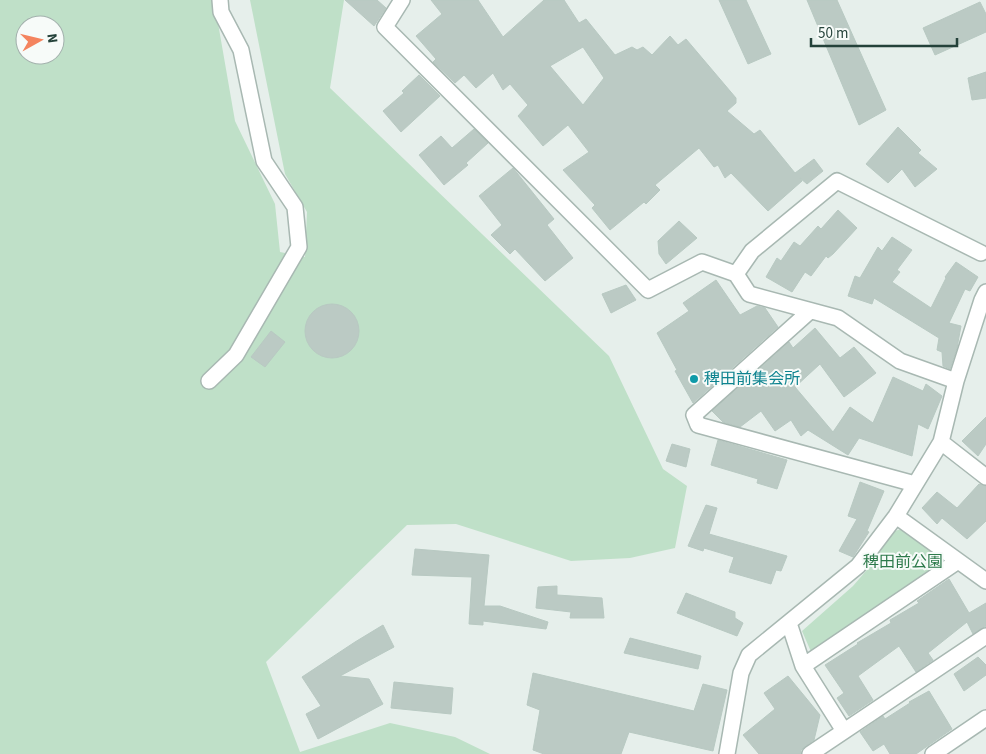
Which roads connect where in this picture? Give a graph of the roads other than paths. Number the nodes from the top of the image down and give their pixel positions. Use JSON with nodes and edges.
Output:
{"nodes":[{"id":1,"x":220,"y":0,"type":"edge"},
{"id":2,"x":402,"y":0,"type":"edge"},
{"id":3,"x":984,"y":253,"type":"edge"},
{"id":4,"x":736,"y":274,"type":"junction"},
{"id":5,"x":986,"y":295,"type":"edge"},
{"id":6,"x":810,"y":311,"type":"junction"},
{"id":7,"x":956,"y":380,"type":"junction"},
{"id":8,"x":209,"y":381,"type":"dead end"},
{"id":9,"x":941,"y":442,"type":"junction"},
{"id":10,"x":986,"y":477,"type":"edge"},
{"id":11,"x":916,"y":484,"type":"junction"},
{"id":12,"x":896,"y":516,"type":"junction"},
{"id":13,"x":958,"y":561,"type":"junction"},
{"id":14,"x":986,"y":581,"type":"edge"},
{"id":15,"x":789,"y":623,"type":"junction"},
{"id":16,"x":986,"y":636,"type":"edge"},
{"id":17,"x":803,"y":666,"type":"junction"},
{"id":18,"x":986,"y":718,"type":"edge"},
{"id":19,"x":844,"y":731,"type":"junction"},
{"id":20,"x":727,"y":754,"type":"edge"},
{"id":21,"x":810,"y":754,"type":"edge"},
{"id":22,"x":933,"y":754,"type":"edge"}],
"edges":[{"from":1,"to":8,"type":"street"},
{"from":2,"to":4,"type":"street"},
{"from":3,"to":4,"type":"street"},
{"from":4,"to":6,"type":"street"},
{"from":5,"to":7,"type":"street"},
{"from":6,"to":7,"type":"street"},
{"from":6,"to":11,"type":"street"},
{"from":7,"to":9,"type":"street"},
{"from":9,"to":10,"type":"street"},
{"from":9,"to":11,"type":"street"},
{"from":11,"to":12,"type":"street"},
{"from":12,"to":13,"type":"street"},
{"from":12,"to":15,"type":"street"},
{"from":13,"to":14,"type":"street"},
{"from":13,"to":17,"type":"street"},
{"from":15,"to":17,"type":"street"},
{"from":15,"to":20,"type":"street"},
{"from":16,"to":19,"type":"street"},
{"from":17,"to":19,"type":"street"},
{"from":18,"to":22,"type":"street"},
{"from":19,"to":21,"type":"street"}]}
